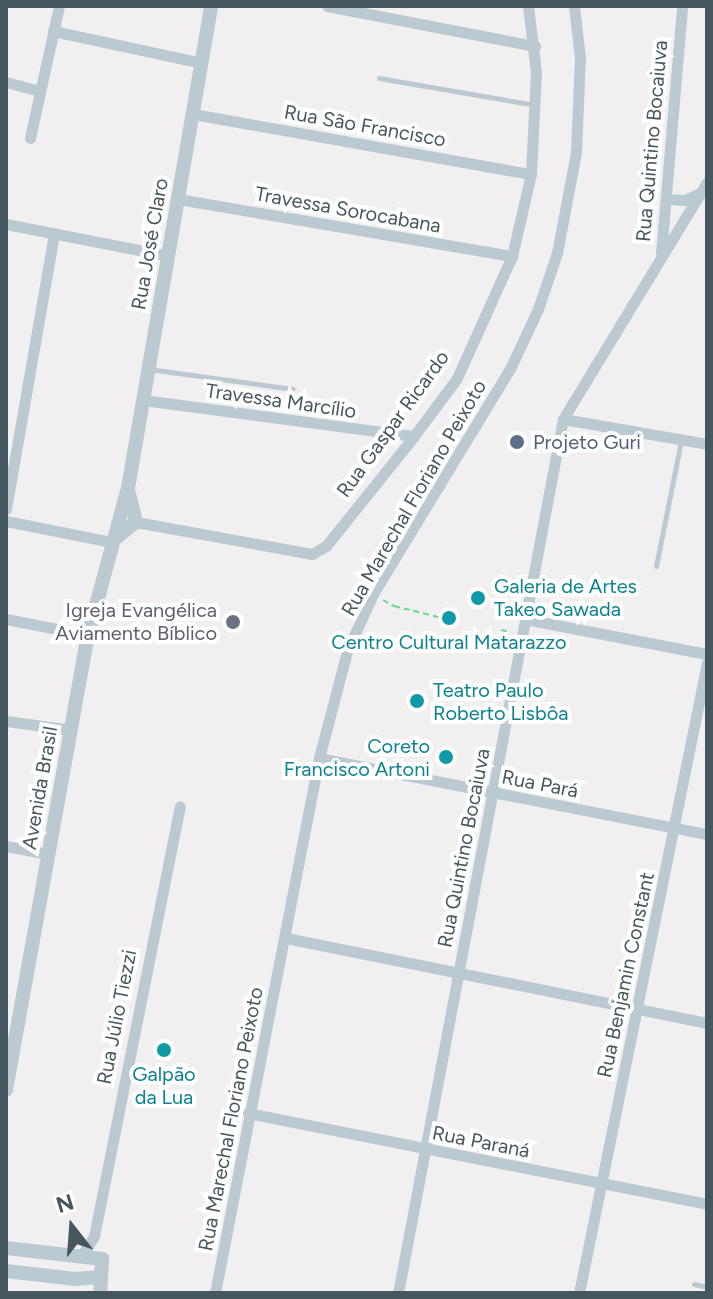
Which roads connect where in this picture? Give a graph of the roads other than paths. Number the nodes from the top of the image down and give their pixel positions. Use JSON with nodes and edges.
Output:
{"nodes":[{"id":1,"x":59,"y":6,"type":"edge"},
{"id":2,"x":211,"y":6,"type":"edge"},
{"id":3,"x":327,"y":6,"type":"edge"},
{"id":4,"x":528,"y":6,"type":"edge"},
{"id":5,"x":574,"y":6,"type":"edge"},
{"id":6,"x":682,"y":6,"type":"edge"},
{"id":7,"x":53,"y":31,"type":"junction"},
{"id":8,"x":535,"y":46,"type":"junction"},
{"id":9,"x":202,"y":63,"type":"junction"},
{"id":10,"x":379,"y":78,"type":"dead end"},
{"id":11,"x":6,"y":82,"type":"edge"},
{"id":12,"x":40,"y":91,"type":"junction"},
{"id":13,"x":536,"y":105,"type":"junction"},
{"id":14,"x":193,"y":114,"type":"junction"},
{"id":15,"x":30,"y":138,"type":"dead end"},
{"id":16,"x":531,"y":174,"type":"junction"},
{"id":17,"x":704,"y":187,"type":"edge"},
{"id":18,"x":178,"y":199,"type":"junction"},
{"id":19,"x":666,"y":199,"type":"junction"},
{"id":20,"x":6,"y":224,"type":"edge"},
{"id":21,"x":54,"y":234,"type":"junction"},
{"id":22,"x":169,"y":256,"type":"junction"},
{"id":23,"x":512,"y":256,"type":"junction"},
{"id":24,"x":660,"y":258,"type":"junction"},
{"id":25,"x":148,"y":368,"type":"junction"},
{"id":26,"x":293,"y":389,"type":"dead end"},
{"id":27,"x":143,"y":400,"type":"junction"},
{"id":28,"x":563,"y":419,"type":"junction"},
{"id":29,"x":414,"y":436,"type":"junction"},
{"id":30,"x":681,"y":440,"type":"junction"},
{"id":31,"x":707,"y":444,"type":"edge"},
{"id":32,"x":128,"y":488,"type":"junction"},
{"id":33,"x":6,"y":509,"type":"edge"},
{"id":34,"x":6,"y":521,"type":"edge"},
{"id":35,"x":136,"y":522,"type":"junction"},
{"id":36,"x":111,"y":542,"type":"junction"},
{"id":37,"x":656,"y":566,"type":"dead end"},
{"id":38,"x":6,"y":619,"type":"edge"},
{"id":39,"x":525,"y":619,"type":"junction"},
{"id":40,"x":88,"y":635,"type":"junction"},
{"id":41,"x":707,"y":654,"type":"edge"},
{"id":42,"x":707,"y":663,"type":"edge"},
{"id":43,"x":6,"y":721,"type":"edge"},
{"id":44,"x":71,"y":730,"type":"junction"},
{"id":45,"x":319,"y":758,"type":"junction"},
{"id":46,"x":492,"y":793,"type":"junction"},
{"id":47,"x":180,"y":807,"type":"dead end"},
{"id":48,"x":675,"y":828,"type":"junction"},
{"id":49,"x":707,"y":834,"type":"edge"},
{"id":50,"x":6,"y":846,"type":"edge"},
{"id":51,"x":48,"y":854,"type":"junction"},
{"id":52,"x":286,"y":938,"type":"junction"},
{"id":53,"x":458,"y":974,"type":"junction"},
{"id":54,"x":637,"y":1010,"type":"junction"},
{"id":55,"x":707,"y":1023,"type":"edge"},
{"id":56,"x":10,"y":1042,"type":"edge"},
{"id":57,"x":6,"y":1090,"type":"edge"},
{"id":58,"x":248,"y":1113,"type":"junction"},
{"id":59,"x":425,"y":1150,"type":"junction"},
{"id":60,"x":600,"y":1183,"type":"junction"},
{"id":61,"x":707,"y":1204,"type":"edge"},
{"id":62,"x":94,"y":1236,"type":"junction"},
{"id":63,"x":6,"y":1248,"type":"edge"},
{"id":64,"x":81,"y":1257,"type":"junction"},
{"id":65,"x":102,"y":1259,"type":"junction"},
{"id":66,"x":6,"y":1271,"type":"edge"},
{"id":67,"x":101,"y":1277,"type":"junction"},
{"id":68,"x":694,"y":1284,"type":"dead end"},
{"id":69,"x":77,"y":1286,"type":"edge"},
{"id":70,"x":707,"y":1287,"type":"edge"},
{"id":71,"x":100,"y":1293,"type":"edge"},
{"id":72,"x":215,"y":1293,"type":"edge"},
{"id":73,"x":398,"y":1293,"type":"edge"},
{"id":74,"x":579,"y":1293,"type":"edge"}],
"edges":[{"from":1,"to":7,"type":"street"},
{"from":2,"to":9,"type":"street","name":"Rua José Claro"},
{"from":3,"to":8,"type":"street"},
{"from":4,"to":8,"type":"street","name":"Rua Gaspar Ricardo"},
{"from":5,"to":45,"type":"street","name":"Rua Marechal Floriano Peixoto"},
{"from":6,"to":19,"type":"street","name":"Rua Quintino Bocaiuva"},
{"from":7,"to":9,"type":"street"},
{"from":7,"to":12,"type":"street"},
{"from":8,"to":13,"type":"street","name":"Rua Gaspar Ricardo"},
{"from":9,"to":14,"type":"street","name":"Rua José Claro"},
{"from":10,"to":13,"type":"lane"},
{"from":11,"to":12,"type":"street"},
{"from":12,"to":15,"type":"street"},
{"from":13,"to":16,"type":"street","name":"Rua Gaspar Ricardo"},
{"from":14,"to":16,"type":"street","name":"Rua São Francisco"},
{"from":14,"to":18,"type":"street","name":"Rua José Claro"},
{"from":16,"to":23,"type":"street","name":"Rua Gaspar Ricardo"},
{"from":17,"to":19,"type":"street"},
{"from":17,"to":24,"type":"street"},
{"from":18,"to":22,"type":"street","name":"Rua José Claro"},
{"from":18,"to":23,"type":"street","name":"Travessa Sorocabana"},
{"from":19,"to":24,"type":"street","name":"Rua Quintino Bocaiuva"},
{"from":20,"to":21,"type":"street"},
{"from":21,"to":22,"type":"street"},
{"from":21,"to":33,"type":"street"},
{"from":22,"to":25,"type":"street","name":"Rua José Claro"},
{"from":23,"to":29,"type":"street","name":"Rua Gaspar Ricardo"},
{"from":24,"to":28,"type":"street","name":"Rua Quintino Bocaiuva"},
{"from":25,"to":26,"type":"lane"},
{"from":25,"to":27,"type":"street","name":"Rua José Claro"},
{"from":27,"to":29,"type":"street","name":"Travessa Marcílio"},
{"from":27,"to":32,"type":"street","name":"Rua José Claro"},
{"from":28,"to":30,"type":"street"},
{"from":28,"to":39,"type":"street","name":"Rua Quintino Bocaiuva"},
{"from":29,"to":35,"type":"street","name":"Rua Gaspar Ricardo"},
{"from":30,"to":31,"type":"street"},
{"from":30,"to":37,"type":"lane"},
{"from":32,"to":35,"type":"street","name":"Rua José Claro"},
{"from":32,"to":36,"type":"street","name":"Rua José Claro"},
{"from":34,"to":36,"type":"street"},
{"from":35,"to":36,"type":"street"},
{"from":36,"to":40,"type":"street","name":"Avenida Brasil"},
{"from":38,"to":40,"type":"street"},
{"from":39,"to":41,"type":"street"},
{"from":39,"to":46,"type":"street","name":"Rua Quintino Bocaiuva"},
{"from":40,"to":44,"type":"street","name":"Avenida Brasil"},
{"from":42,"to":48,"type":"street","name":"Rua Benjamin Constant"},
{"from":43,"to":44,"type":"street"},
{"from":44,"to":51,"type":"street","name":"Avenida Brasil"},
{"from":45,"to":46,"type":"street","name":"Rua Pará"},
{"from":45,"to":52,"type":"street","name":"Rua Marechal Floriano Peixoto"},
{"from":46,"to":48,"type":"street","name":"Rua Pará"},
{"from":46,"to":53,"type":"street","name":"Rua Quintino Bocaiuva"},
{"from":47,"to":62,"type":"street","name":"Rua Júlio Tiezzi"},
{"from":48,"to":49,"type":"street","name":"Rua Pará"},
{"from":48,"to":54,"type":"street","name":"Rua Benjamin Constant"},
{"from":50,"to":51,"type":"street"},
{"from":51,"to":56,"type":"street","name":"Avenida Brasil"},
{"from":52,"to":53,"type":"street"},
{"from":52,"to":58,"type":"street","name":"Rua Marechal Floriano Peixoto"},
{"from":53,"to":54,"type":"street"},
{"from":53,"to":59,"type":"street","name":"Rua Quintino Bocaiuva"},
{"from":54,"to":55,"type":"street"},
{"from":54,"to":60,"type":"street","name":"Rua Benjamin Constant"},
{"from":56,"to":57,"type":"street","name":"Avenida Brasil"},
{"from":58,"to":59,"type":"street","name":"Rua Paraná"},
{"from":58,"to":72,"type":"street","name":"Rua Marechal Floriano Peixoto"},
{"from":59,"to":60,"type":"street","name":"Rua Paraná"},
{"from":59,"to":73,"type":"street","name":"Rua Quintino Bocaiuva"},
{"from":60,"to":61,"type":"street","name":"Rua Paraná"},
{"from":60,"to":74,"type":"street","name":"Rua Benjamin Constant"},
{"from":62,"to":64,"type":"street","name":"Rua Júlio Tiezzi"},
{"from":62,"to":65,"type":"street"},
{"from":63,"to":64,"type":"street"},
{"from":64,"to":65,"type":"street"},
{"from":64,"to":69,"type":"street","name":"Rua Júlio Tiezzi"},
{"from":65,"to":67,"type":"street"},
{"from":66,"to":69,"type":"street"},
{"from":67,"to":69,"type":"street"},
{"from":67,"to":71,"type":"street"},
{"from":68,"to":70,"type":"lane"}]}
